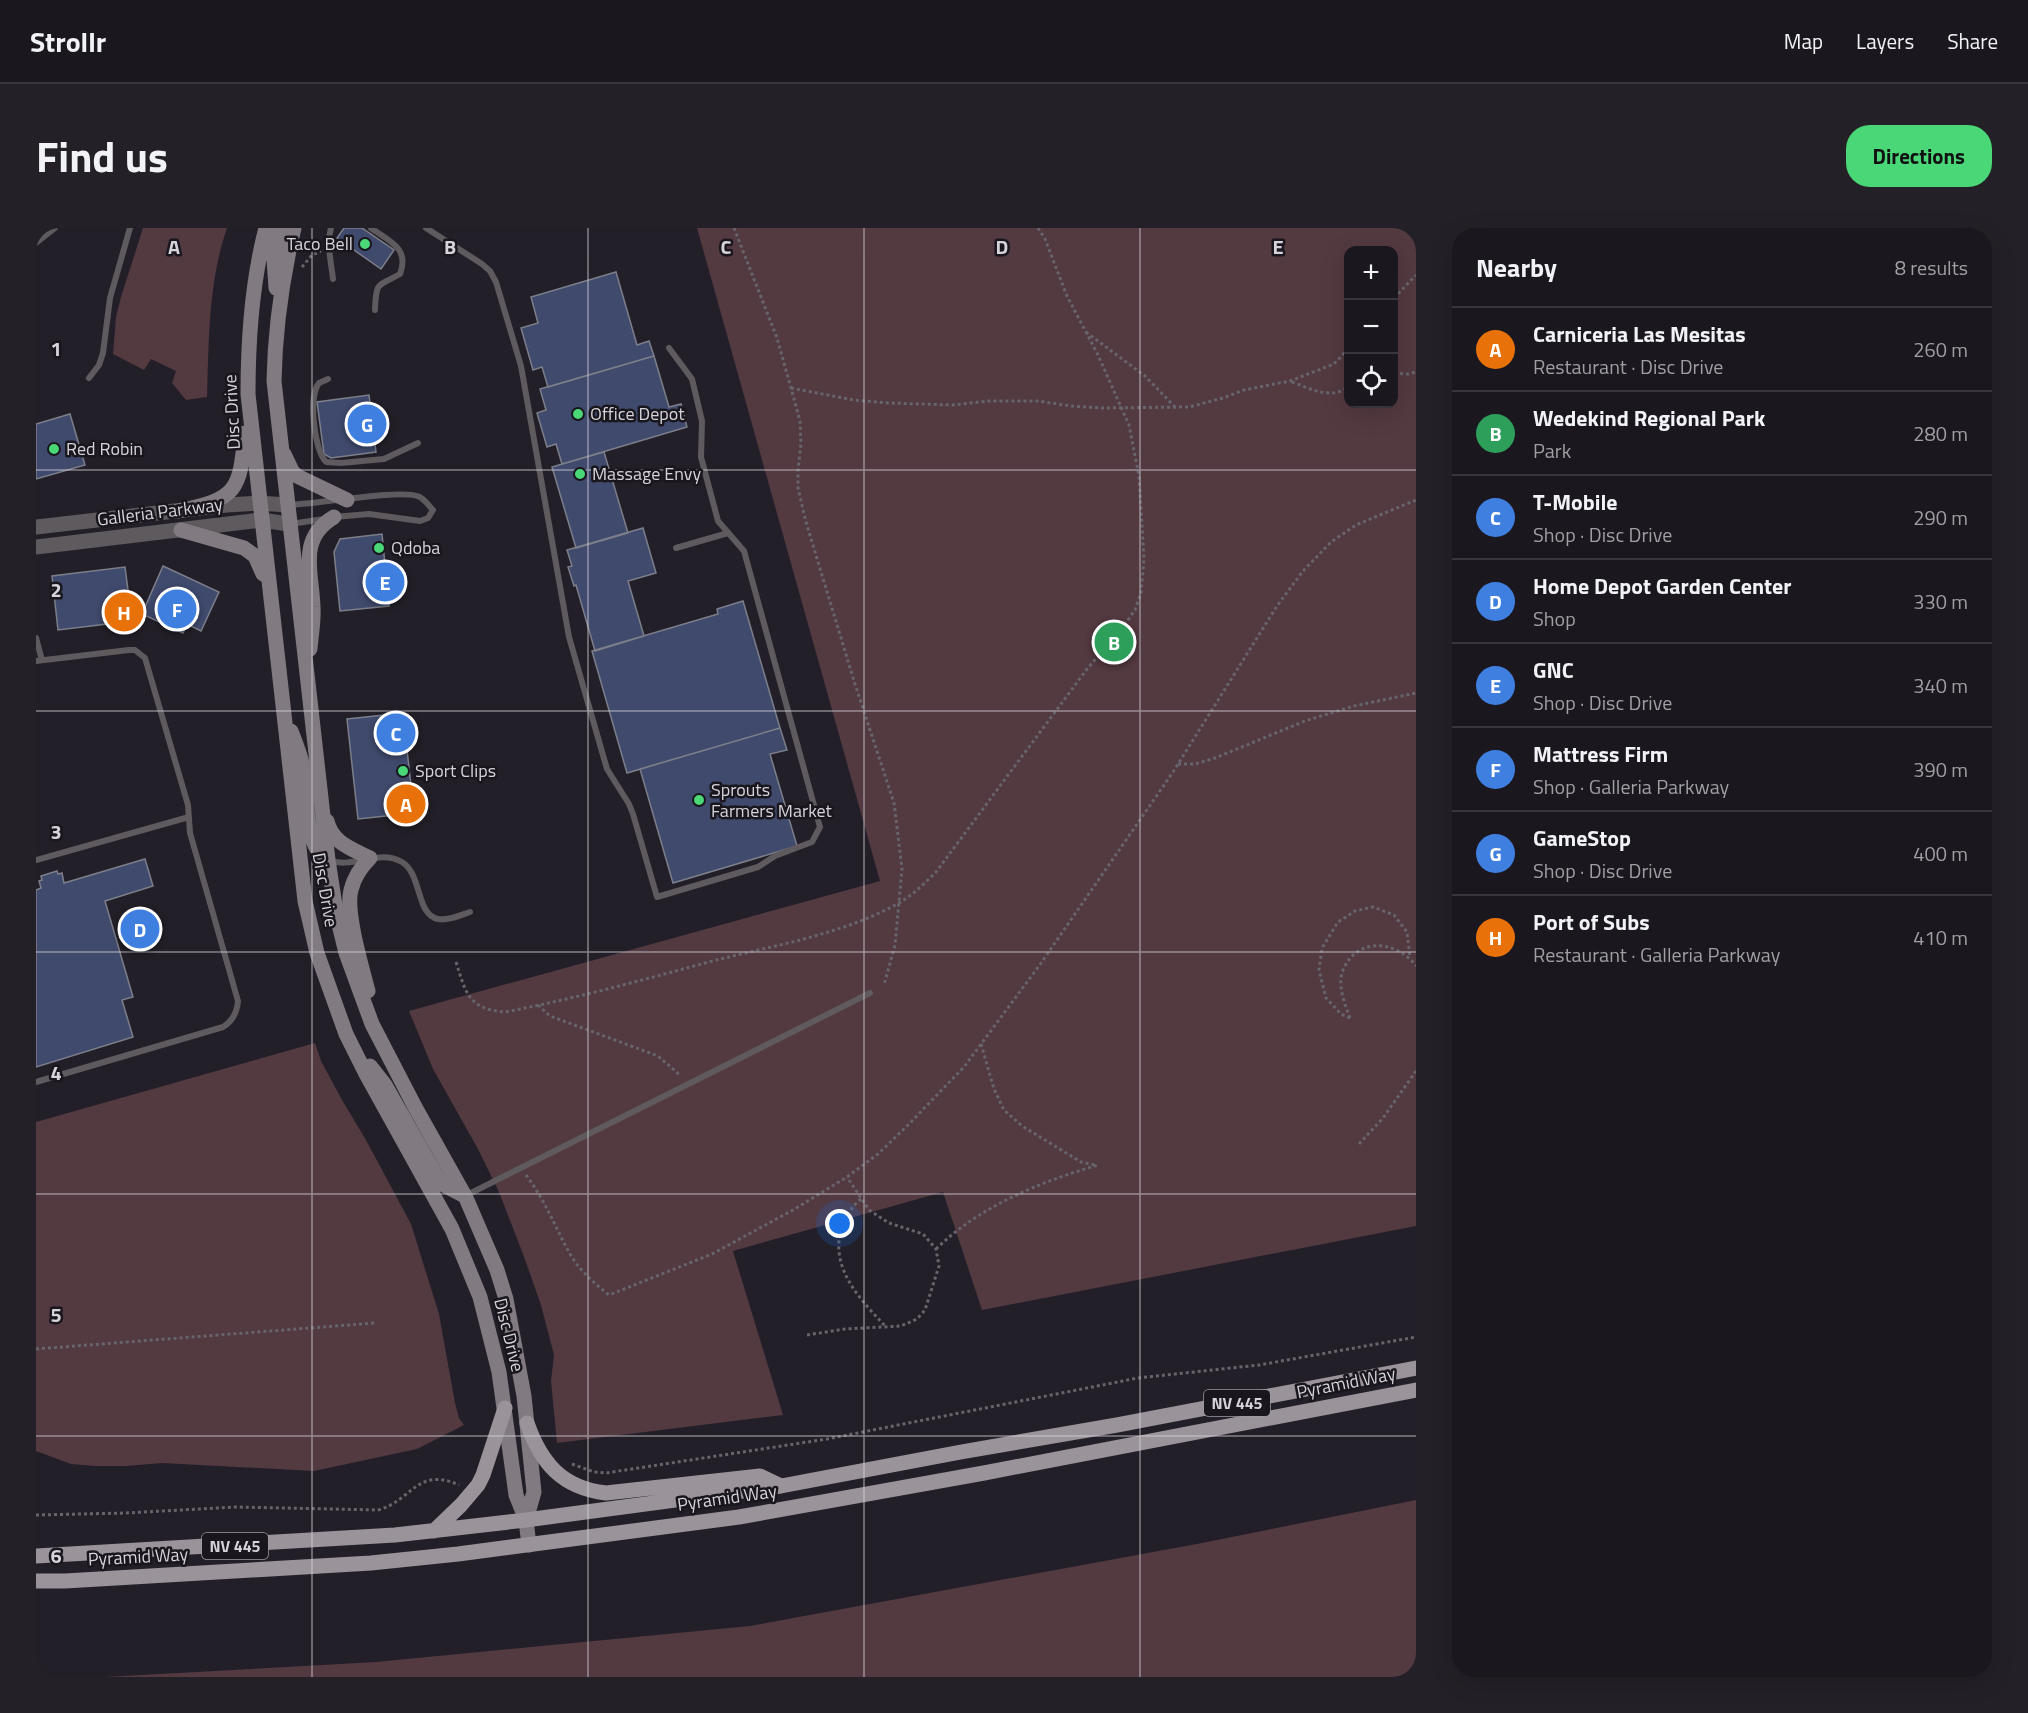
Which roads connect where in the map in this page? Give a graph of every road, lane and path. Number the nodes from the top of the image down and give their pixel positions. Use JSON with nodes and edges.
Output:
{"nodes":[{"id":1,"x":55,"y":228,"type":"edge"},
{"id":2,"x":130,"y":228,"type":"edge"},
{"id":3,"x":266,"y":228,"type":"edge"},
{"id":4,"x":280,"y":228,"type":"edge"},
{"id":5,"x":294,"y":228,"type":"edge"},
{"id":6,"x":331,"y":228,"type":"edge"},
{"id":7,"x":371,"y":228,"type":"edge"},
{"id":8,"x":426,"y":228,"type":"edge"},
{"id":9,"x":734,"y":228,"type":"edge"},
{"id":10,"x":1038,"y":228,"type":"edge"},
{"id":11,"x":36,"y":243,"type":"edge"},
{"id":12,"x":324,"y":250,"type":"dead end"},
{"id":13,"x":302,"y":267,"type":"dead end"},
{"id":14,"x":1416,"y":275,"type":"edge"},
{"id":15,"x":333,"y":279,"type":"dead end"},
{"id":16,"x":1398,"y":294,"type":"edge"},
{"id":17,"x":375,"y":310,"type":"dead end"},
{"id":18,"x":278,"y":315,"type":"junction"},
{"id":19,"x":1085,"y":331,"type":"junction"},
{"id":20,"x":669,"y":348,"type":"dead end"},
{"id":21,"x":1344,"y":353,"type":"edge"},
{"id":22,"x":1416,"y":372,"type":"edge"},
{"id":23,"x":1398,"y":373,"type":"edge"},
{"id":24,"x":89,"y":378,"type":"dead end"},
{"id":25,"x":328,"y":379,"type":"dead end"},
{"id":26,"x":1290,"y":381,"type":"junction"},
{"id":27,"x":791,"y":388,"type":"junction"},
{"id":28,"x":1344,"y":390,"type":"edge"},
{"id":29,"x":248,"y":394,"type":"junction"},
{"id":30,"x":1121,"y":408,"type":"junction"},
{"id":31,"x":1176,"y":408,"type":"junction"},
{"id":32,"x":279,"y":431,"type":"junction"},
{"id":33,"x":418,"y":443,"type":"dead end"},
{"id":34,"x":347,"y":500,"type":"junction"},
{"id":35,"x":1416,"y":500,"type":"edge"},
{"id":36,"x":259,"y":503,"type":"junction"},
{"id":37,"x":287,"y":505,"type":"junction"},
{"id":38,"x":178,"y":510,"type":"junction"},
{"id":39,"x":334,"y":517,"type":"junction"},
{"id":40,"x":261,"y":520,"type":"junction"},
{"id":41,"x":289,"y":524,"type":"junction"},
{"id":42,"x":36,"y":526,"type":"edge"},
{"id":43,"x":181,"y":530,"type":"junction"},
{"id":44,"x":728,"y":533,"type":"junction"},
{"id":45,"x":36,"y":547,"type":"edge"},
{"id":46,"x":676,"y":548,"type":"dead end"},
{"id":47,"x":269,"y":592,"type":"junction"},
{"id":48,"x":36,"y":638,"type":"edge"},
{"id":49,"x":39,"y":661,"type":"edge"},
{"id":50,"x":307,"y":682,"type":"junction"},
{"id":51,"x":1416,"y":693,"type":"edge"},
{"id":52,"x":282,"y":705,"type":"junction"},
{"id":53,"x":1178,"y":764,"type":"junction"},
{"id":54,"x":321,"y":801,"type":"junction"},
{"id":55,"x":189,"y":817,"type":"junction"},
{"id":56,"x":370,"y":858,"type":"junction"},
{"id":57,"x":36,"y":860,"type":"edge"},
{"id":58,"x":328,"y":860,"type":"junction"},
{"id":59,"x":899,"y":903,"type":"junction"},
{"id":60,"x":470,"y":912,"type":"dead end"},
{"id":61,"x":1410,"y":957,"type":"junction"},
{"id":62,"x":456,"y":962,"type":"dead end"},
{"id":63,"x":1416,"y":966,"type":"edge"},
{"id":64,"x":884,"y":985,"type":"dead end"},
{"id":65,"x":870,"y":993,"type":"dead end"},
{"id":66,"x":538,"y":1005,"type":"junction"},
{"id":67,"x":350,"y":1043,"type":"junction"},
{"id":68,"x":981,"y":1044,"type":"junction"},
{"id":69,"x":388,"y":1057,"type":"junction"},
{"id":70,"x":1416,"y":1071,"type":"edge"},
{"id":71,"x":36,"y":1082,"type":"edge"},
{"id":72,"x":689,"y":1083,"type":"junction"},
{"id":73,"x":1359,"y":1144,"type":"dead end"},
{"id":74,"x":519,"y":1168,"type":"junction"},
{"id":75,"x":847,"y":1177,"type":"junction"},
{"id":76,"x":465,"y":1196,"type":"junction"},
{"id":77,"x":861,"y":1199,"type":"junction"},
{"id":78,"x":936,"y":1250,"type":"junction"},
{"id":79,"x":375,"y":1323,"type":"dead end"},
{"id":80,"x":886,"y":1327,"type":"junction"},
{"id":81,"x":807,"y":1335,"type":"dead end"},
{"id":82,"x":1416,"y":1337,"type":"edge"},
{"id":83,"x":36,"y":1349,"type":"edge"},
{"id":84,"x":1416,"y":1368,"type":"edge"},
{"id":85,"x":1416,"y":1390,"type":"edge"},
{"id":86,"x":505,"y":1408,"type":"junction"},
{"id":87,"x":527,"y":1423,"type":"junction"},
{"id":88,"x":572,"y":1464,"type":"dead end"},
{"id":89,"x":781,"y":1486,"type":"junction"},
{"id":90,"x":463,"y":1488,"type":"dead end"},
{"id":91,"x":36,"y":1515,"type":"edge"},
{"id":92,"x":526,"y":1520,"type":"junction"},
{"id":93,"x":434,"y":1531,"type":"junction"},
{"id":94,"x":529,"y":1545,"type":"junction"},
{"id":95,"x":36,"y":1556,"type":"edge"},
{"id":96,"x":36,"y":1581,"type":"edge"}],
"edges":[{"from":1,"to":11,"type":"lane"},
{"from":2,"to":24,"type":"lane"},
{"from":3,"to":29,"type":"main road","name":"Disc Drive"},
{"from":4,"to":18,"type":"main road"},
{"from":5,"to":18,"type":"main road","name":"Disc Drive"},
{"from":6,"to":15,"type":"lane"},
{"from":7,"to":17,"type":"lane"},
{"from":8,"to":44,"type":"lane"},
{"from":9,"to":27,"type":"path"},
{"from":10,"to":19,"type":"path"},
{"from":12,"to":13,"type":"path"},
{"from":14,"to":16,"type":"path"},
{"from":18,"to":32,"type":"main road","name":"Disc Drive"},
{"from":19,"to":30,"type":"path"},
{"from":19,"to":31,"type":"path"},
{"from":20,"to":44,"type":"lane"},
{"from":21,"to":26,"type":"path"},
{"from":22,"to":23,"type":"path"},
{"from":25,"to":33,"type":"lane"},
{"from":26,"to":28,"type":"path"},
{"from":26,"to":31,"type":"path"},
{"from":27,"to":30,"type":"path"},
{"from":27,"to":59,"type":"path"},
{"from":29,"to":36,"type":"main road","name":"Disc Drive"},
{"from":29,"to":38,"type":"main road"},
{"from":30,"to":31,"type":"path"},
{"from":30,"to":59,"type":"path"},
{"from":32,"to":34,"type":"main road"},
{"from":32,"to":37,"type":"main road","name":"Disc Drive"},
{"from":34,"to":37,"type":"lane"},
{"from":34,"to":39,"type":"lane"},
{"from":35,"to":53,"type":"path"},
{"from":36,"to":37,"type":"street","name":"Galleria Parkway"},
{"from":36,"to":38,"type":"street","name":"Galleria Parkway"},
{"from":36,"to":40,"type":"main road","name":"Disc Drive"},
{"from":37,"to":41,"type":"main road","name":"Disc Drive"},
{"from":38,"to":42,"type":"street","name":"Galleria Parkway"},
{"from":39,"to":41,"type":"lane"},
{"from":39,"to":50,"type":"main road"},
{"from":40,"to":41,"type":"street","name":"Galleria Parkway"},
{"from":40,"to":43,"type":"street","name":"Galleria Parkway"},
{"from":40,"to":47,"type":"main road","name":"Disc Drive"},
{"from":41,"to":50,"type":"main road","name":"Disc Drive"},
{"from":43,"to":45,"type":"street","name":"Galleria Parkway"},
{"from":43,"to":47,"type":"main road"},
{"from":44,"to":46,"type":"lane"},
{"from":47,"to":52,"type":"main road","name":"Disc Drive"},
{"from":48,"to":49,"type":"lane"},
{"from":49,"to":55,"type":"lane"},
{"from":50,"to":54,"type":"main road","name":"Disc Drive"},
{"from":51,"to":53,"type":"path"},
{"from":52,"to":58,"type":"main road"},
{"from":52,"to":67,"type":"main road","name":"Disc Drive"},
{"from":53,"to":68,"type":"path"},
{"from":54,"to":56,"type":"main road"},
{"from":54,"to":58,"type":"main road","name":"Disc Drive"},
{"from":55,"to":57,"type":"lane"},
{"from":55,"to":71,"type":"lane"},
{"from":56,"to":58,"type":"lane"},
{"from":56,"to":60,"type":"lane"},
{"from":56,"to":69,"type":"main road"},
{"from":58,"to":69,"type":"main road","name":"Disc Drive"},
{"from":59,"to":64,"type":"path"},
{"from":59,"to":66,"type":"path"},
{"from":61,"to":61,"type":"path"},
{"from":61,"to":63,"type":"path"},
{"from":62,"to":66,"type":"path"},
{"from":65,"to":72,"type":"lane"},
{"from":66,"to":72,"type":"path"},
{"from":67,"to":76,"type":"main road"},
{"from":67,"to":86,"type":"main road","name":"Disc Drive"},
{"from":68,"to":75,"type":"path"},
{"from":68,"to":78,"type":"path"},
{"from":69,"to":76,"type":"main road","name":"Disc Drive"},
{"from":70,"to":73,"type":"path"},
{"from":72,"to":74,"type":"lane"},
{"from":74,"to":75,"type":"path"},
{"from":74,"to":76,"type":"lane"},
{"from":75,"to":77,"type":"path"},
{"from":76,"to":87,"type":"main road","name":"Disc Drive"},
{"from":77,"to":78,"type":"path"},
{"from":77,"to":80,"type":"path"},
{"from":78,"to":80,"type":"path"},
{"from":79,"to":83,"type":"path"},
{"from":80,"to":81,"type":"path"},
{"from":82,"to":88,"type":"path"},
{"from":84,"to":89,"type":"main road","name":"Pyramid Way","number":"NV 445"},
{"from":85,"to":94,"type":"main road","name":"Pyramid Way","number":"NV 445"},
{"from":86,"to":92,"type":"main road","name":"Disc Drive"},
{"from":86,"to":93,"type":"main road"},
{"from":87,"to":89,"type":"main road"},
{"from":87,"to":92,"type":"main road","name":"Disc Drive"},
{"from":89,"to":92,"type":"main road","name":"Pyramid Way","number":"NV 445"},
{"from":90,"to":91,"type":"path"},
{"from":92,"to":93,"type":"main road","name":"Pyramid Way","number":"NV 445"},
{"from":92,"to":94,"type":"main road","name":"Disc Drive"},
{"from":93,"to":95,"type":"main road","name":"Pyramid Way","number":"NV 445"},
{"from":94,"to":96,"type":"main road","name":"Pyramid Way","number":"NV 445"}]}
